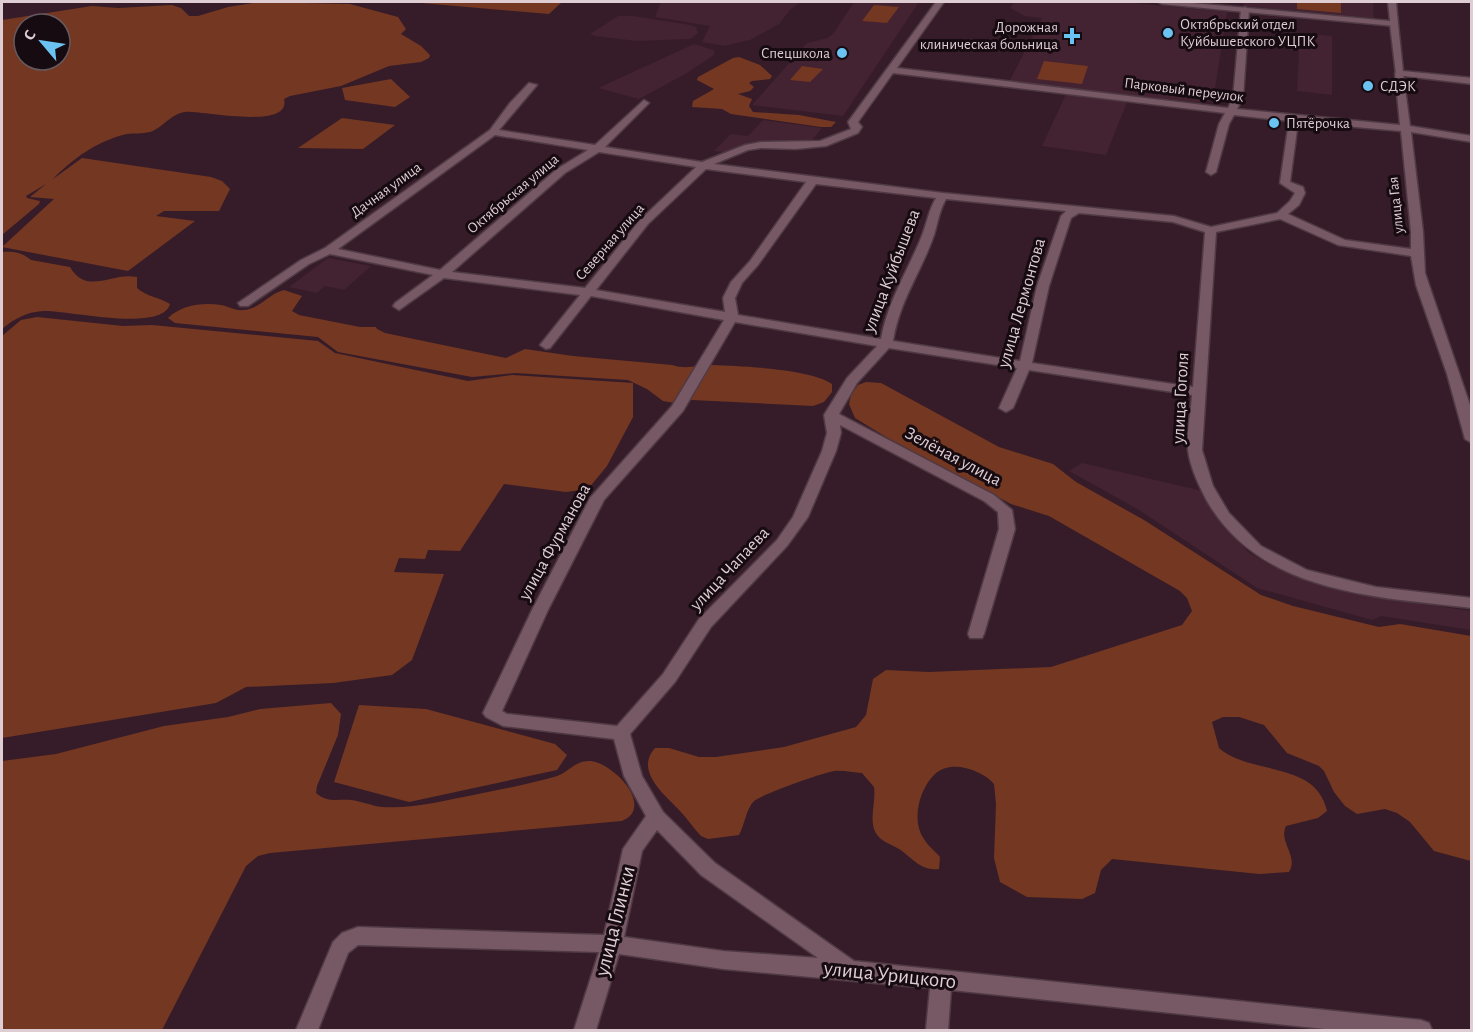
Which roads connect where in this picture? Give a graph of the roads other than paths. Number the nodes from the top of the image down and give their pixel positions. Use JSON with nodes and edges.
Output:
{"nodes":[{"id":1,"x":940,"y":2,"type":"edge"},
{"id":2,"x":1162,"y":2,"type":"edge"},
{"id":3,"x":1392,"y":2,"type":"edge"},
{"id":4,"x":1245,"y":9,"type":"junction"},
{"id":5,"x":1394,"y":24,"type":"junction"},
{"id":6,"x":892,"y":70,"type":"junction"},
{"id":7,"x":1399,"y":73,"type":"junction"},
{"id":8,"x":1472,"y":81,"type":"edge"},
{"id":9,"x":532,"y":85,"type":"dead end"},
{"id":10,"x":644,"y":103,"type":"dead end"},
{"id":11,"x":1231,"y":111,"type":"junction"},
{"id":12,"x":1294,"y":119,"type":"junction"},
{"id":13,"x":1405,"y":128,"type":"junction"},
{"id":14,"x":493,"y":132,"type":"junction"},
{"id":15,"x":1472,"y":139,"type":"edge"},
{"id":16,"x":598,"y":148,"type":"junction"},
{"id":17,"x":704,"y":165,"type":"junction"},
{"id":18,"x":1210,"y":172,"type":"dead end"},
{"id":19,"x":813,"y":180,"type":"junction"},
{"id":20,"x":943,"y":196,"type":"junction"},
{"id":21,"x":1075,"y":211,"type":"junction"},
{"id":22,"x":1281,"y":215,"type":"junction"},
{"id":23,"x":1212,"y":230,"type":"junction"},
{"id":24,"x":329,"y":250,"type":"junction"},
{"id":25,"x":1415,"y":253,"type":"junction"},
{"id":26,"x":442,"y":274,"type":"junction"},
{"id":27,"x":586,"y":292,"type":"junction"},
{"id":28,"x":244,"y":303,"type":"dead end"},
{"id":29,"x":399,"y":306,"type":"dead end"},
{"id":30,"x":732,"y":317,"type":"junction"},
{"id":31,"x":886,"y":344,"type":"junction"},
{"id":32,"x":546,"y":345,"type":"dead end"},
{"id":33,"x":1025,"y":365,"type":"junction"},
{"id":34,"x":1198,"y":392,"type":"junction"},
{"id":35,"x":1467,"y":400,"type":"edge"},
{"id":36,"x":1006,"y":408,"type":"dead end"},
{"id":37,"x":831,"y":415,"type":"junction"},
{"id":38,"x":1472,"y":439,"type":"edge"},
{"id":39,"x":1472,"y":603,"type":"edge"},
{"id":40,"x":976,"y":634,"type":"dead end"},
{"id":41,"x":621,"y":734,"type":"junction"},
{"id":42,"x":656,"y":817,"type":"junction"},
{"id":43,"x":612,"y":944,"type":"junction"},
{"id":44,"x":850,"y":970,"type":"junction"},
{"id":45,"x":941,"y":980,"type":"junction"},
{"id":46,"x":307,"y":1030,"type":"edge"},
{"id":47,"x":585,"y":1030,"type":"edge"},
{"id":48,"x":938,"y":1030,"type":"edge"},
{"id":49,"x":1419,"y":1030,"type":"edge"}],
"edges":[{"from":1,"to":6,"type":"street"},
{"from":2,"to":4,"type":"street"},
{"from":3,"to":5,"type":"street","name":"улица Гая"},
{"from":4,"to":5,"type":"street"},
{"from":4,"to":11,"type":"street"},
{"from":5,"to":7,"type":"street","name":"улица Гая"},
{"from":6,"to":11,"type":"street","name":"Парковый переулок"},
{"from":6,"to":17,"type":"street"},
{"from":7,"to":8,"type":"street"},
{"from":7,"to":13,"type":"street","name":"улица Гая"},
{"from":9,"to":14,"type":"street","name":"Дачная улица"},
{"from":10,"to":16,"type":"street","name":"Октябрьская улица"},
{"from":11,"to":12,"type":"street","name":"Парковый переулок"},
{"from":11,"to":18,"type":"street"},
{"from":12,"to":13,"type":"street","name":"Парковый переулок"},
{"from":12,"to":22,"type":"street"},
{"from":13,"to":15,"type":"street","name":"Парковый переулок"},
{"from":13,"to":25,"type":"street","name":"улица Гая"},
{"from":14,"to":16,"type":"street"},
{"from":14,"to":24,"type":"street","name":"Дачная улица"},
{"from":16,"to":17,"type":"street"},
{"from":16,"to":26,"type":"street","name":"Октябрьская улица"},
{"from":17,"to":19,"type":"street"},
{"from":17,"to":27,"type":"street","name":"Северная улица"},
{"from":19,"to":20,"type":"street"},
{"from":19,"to":30,"type":"street"},
{"from":20,"to":21,"type":"street"},
{"from":20,"to":31,"type":"street","name":"улица Куйбышева"},
{"from":21,"to":23,"type":"street"},
{"from":21,"to":33,"type":"street","name":"улица Лермонтова"},
{"from":22,"to":23,"type":"street"},
{"from":22,"to":25,"type":"street"},
{"from":23,"to":34,"type":"street","name":"улица Гоголя"},
{"from":24,"to":26,"type":"street"},
{"from":24,"to":28,"type":"street","name":"Дачная улица"},
{"from":25,"to":35,"type":"street","name":"улица Гая"},
{"from":26,"to":27,"type":"street"},
{"from":26,"to":29,"type":"street","name":"Октябрьская улица"},
{"from":27,"to":30,"type":"street"},
{"from":27,"to":32,"type":"street","name":"Северная улица"},
{"from":30,"to":31,"type":"street"},
{"from":30,"to":41,"type":"street","name":"улица Фурманова"},
{"from":31,"to":33,"type":"street"},
{"from":31,"to":37,"type":"street","name":"улица Куйбышева"},
{"from":33,"to":34,"type":"street"},
{"from":33,"to":36,"type":"street","name":"улица Лермонтова"},
{"from":34,"to":39,"type":"street","name":"улица Гоголя"},
{"from":35,"to":38,"type":"street","name":"улица Гая"},
{"from":37,"to":40,"type":"street","name":"Зелёная улица"},
{"from":37,"to":41,"type":"street","name":"улица Чапаева"},
{"from":41,"to":42,"type":"street"},
{"from":42,"to":43,"type":"street","name":"улица Глинки"},
{"from":42,"to":44,"type":"street"},
{"from":43,"to":44,"type":"street","name":"улица Урицкого"},
{"from":43,"to":46,"type":"street","name":"улица Урицкого"},
{"from":43,"to":47,"type":"street","name":"улица Глинки"},
{"from":44,"to":45,"type":"street","name":"улица Урицкого"},
{"from":45,"to":48,"type":"street"},
{"from":45,"to":49,"type":"street","name":"улица Урицкого"}]}
